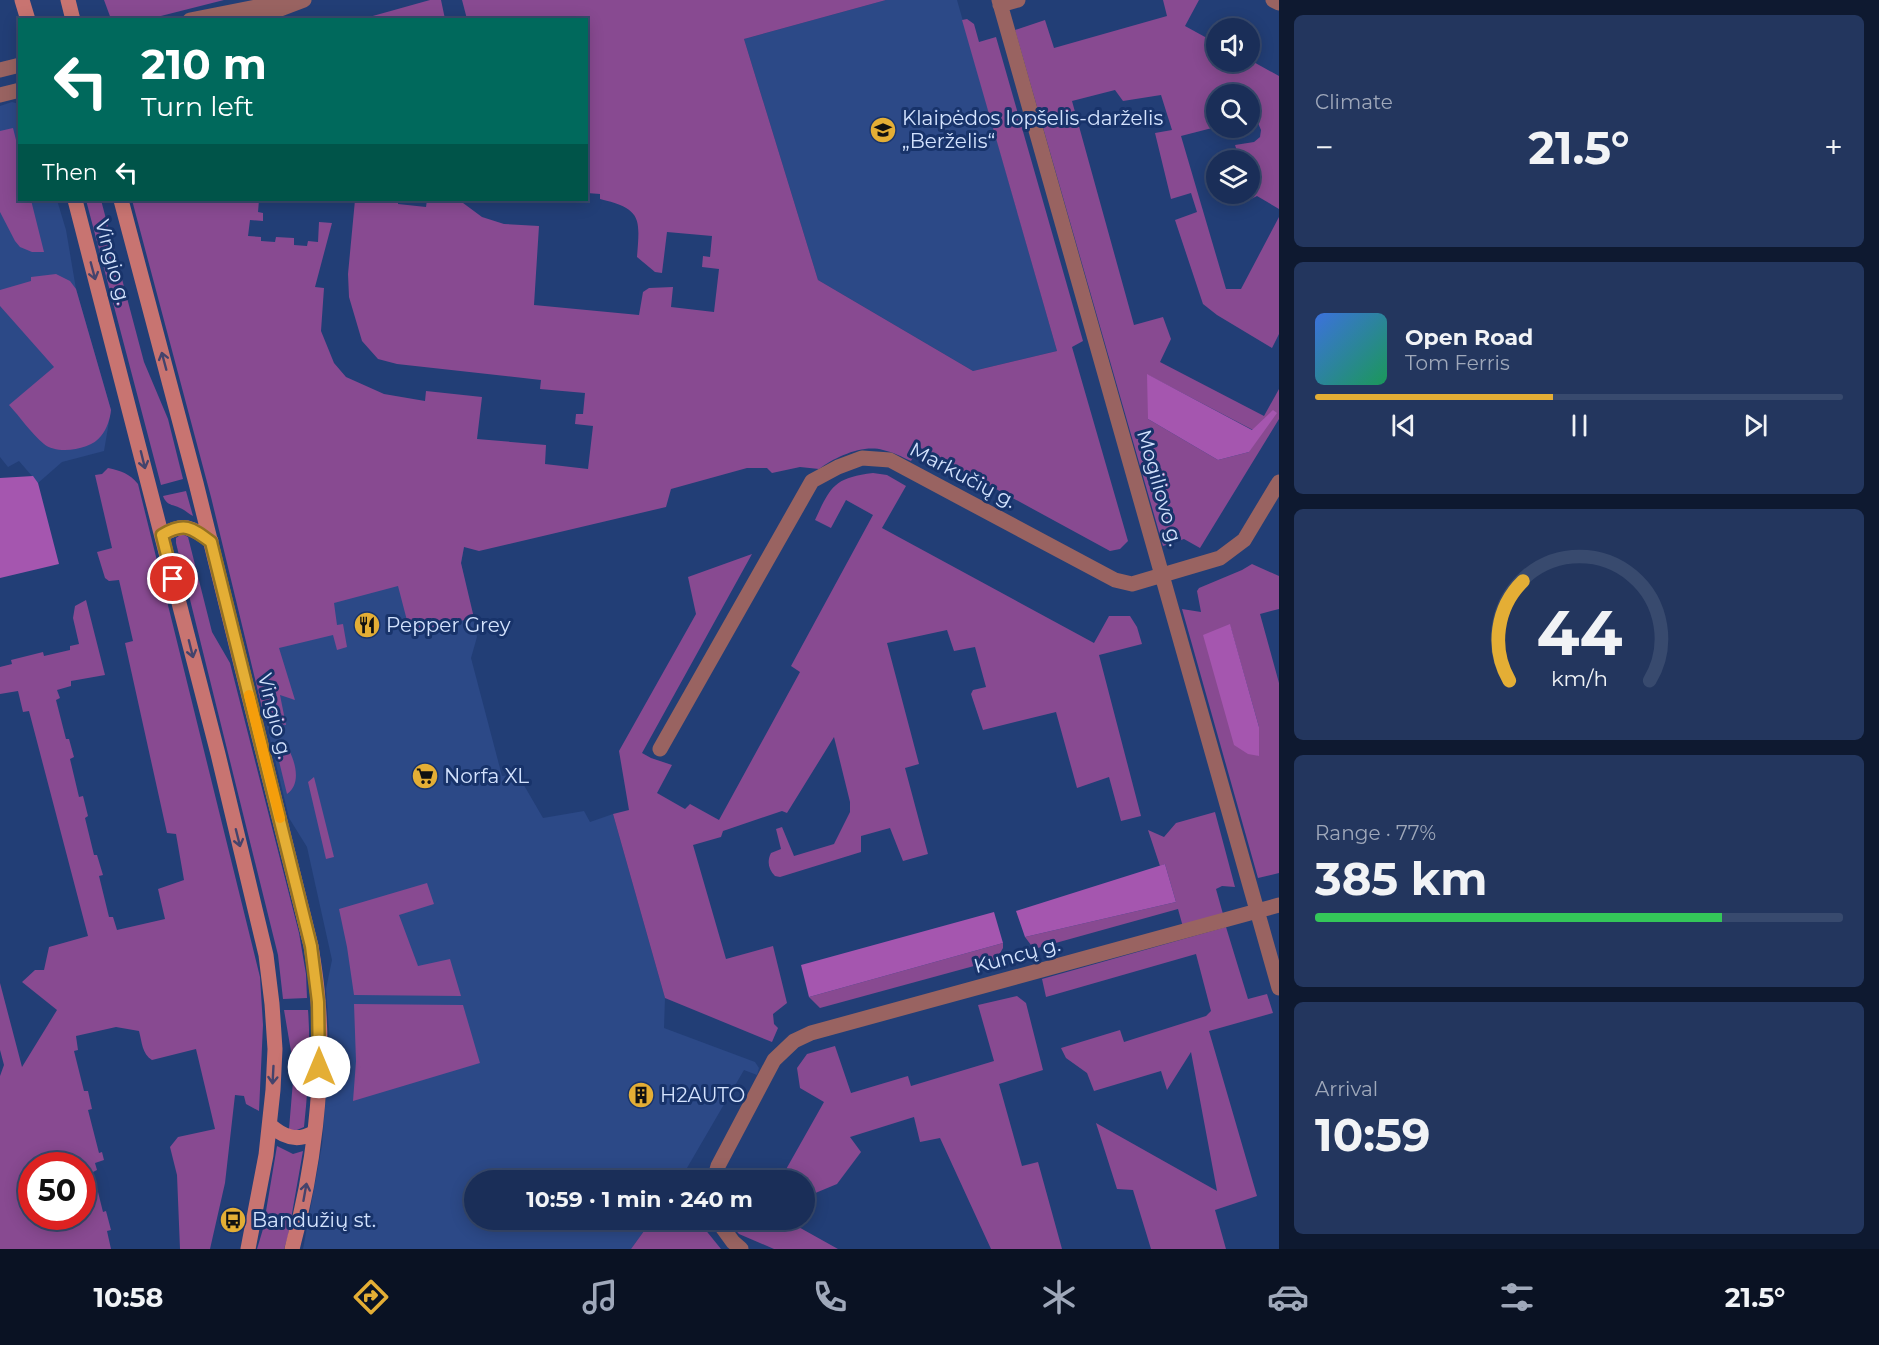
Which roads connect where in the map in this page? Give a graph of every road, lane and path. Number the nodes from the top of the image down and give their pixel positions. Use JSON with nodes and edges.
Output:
{"nodes":[{"id":1,"x":22,"y":0,"type":"edge"},
{"id":2,"x":68,"y":0,"type":"edge"},
{"id":3,"x":292,"y":0,"type":"edge"},
{"id":4,"x":304,"y":0,"type":"edge"},
{"id":5,"x":1018,"y":0,"type":"edge"},
{"id":6,"x":1273,"y":0,"type":"edge"},
{"id":7,"x":1000,"y":3,"type":"edge"},
{"id":8,"x":1279,"y":3,"type":"edge"},
{"id":9,"x":27,"y":18,"type":"edge"},
{"id":10,"x":72,"y":18,"type":"edge"},
{"id":11,"x":200,"y":18,"type":"edge"},
{"id":12,"x":256,"y":18,"type":"edge"},
{"id":13,"x":18,"y":66,"type":"edge"},
{"id":14,"x":0,"y":70,"type":"edge"},
{"id":15,"x":18,"y":91,"type":"edge"},
{"id":16,"x":0,"y":96,"type":"edge"},
{"id":17,"x":75,"y":201,"type":"edge"},
{"id":18,"x":121,"y":201,"type":"edge"},
{"id":19,"x":1279,"y":482,"type":"edge"},
{"id":20,"x":162,"y":535,"type":"junction"},
{"id":21,"x":211,"y":542,"type":"junction"},
{"id":22,"x":1163,"y":575,"type":"junction"},
{"id":23,"x":660,"y":749,"type":"dead end"},
{"id":24,"x":1279,"y":905,"type":"edge"},
{"id":25,"x":1257,"y":911,"type":"junction"},
{"id":26,"x":1279,"y":988,"type":"edge"},
{"id":27,"x":270,"y":1125,"type":"junction"},
{"id":28,"x":313,"y":1133,"type":"junction"},
{"id":29,"x":717,"y":1170,"type":"edge"},
{"id":30,"x":724,"y":1230,"type":"edge"},
{"id":31,"x":248,"y":1249,"type":"edge"},
{"id":32,"x":292,"y":1249,"type":"edge"},
{"id":33,"x":741,"y":1249,"type":"edge"}],
"edges":[{"from":1,"to":9,"type":"main road"},
{"from":2,"to":10,"type":"main road"},
{"from":3,"to":11,"type":"street"},
{"from":4,"to":12,"type":"street"},
{"from":5,"to":7,"type":"street"},
{"from":6,"to":8,"type":"street"},
{"from":7,"to":22,"type":"street","name":"Mogiliovo g."},
{"from":13,"to":14,"type":"street"},
{"from":15,"to":16,"type":"street"},
{"from":17,"to":20,"type":"main road","name":"Vingio g.","one_way":true},
{"from":21,"to":18,"type":"main road","name":"Vingio g.","one_way":true},
{"from":19,"to":22,"type":"street","name":"Markučių g."},
{"from":20,"to":21,"type":"main road"},
{"from":20,"to":27,"type":"main road","name":"Vingio g.","one_way":true},
{"from":21,"to":28,"type":"main road","name":"Vingio g."},
{"from":22,"to":23,"type":"street","name":"Markučių g."},
{"from":22,"to":25,"type":"street","name":"Mogiliovo g."},
{"from":24,"to":25,"type":"street","name":"Kuncų g."},
{"from":25,"to":26,"type":"street","name":"Mogiliovo g."},
{"from":25,"to":29,"type":"street","name":"Kuncų g."},
{"from":27,"to":28,"type":"main road"},
{"from":27,"to":31,"type":"main road","name":"Vingio g."},
{"from":32,"to":28,"type":"main road","name":"Vingio g.","one_way":true},
{"from":30,"to":33,"type":"street"}]}
